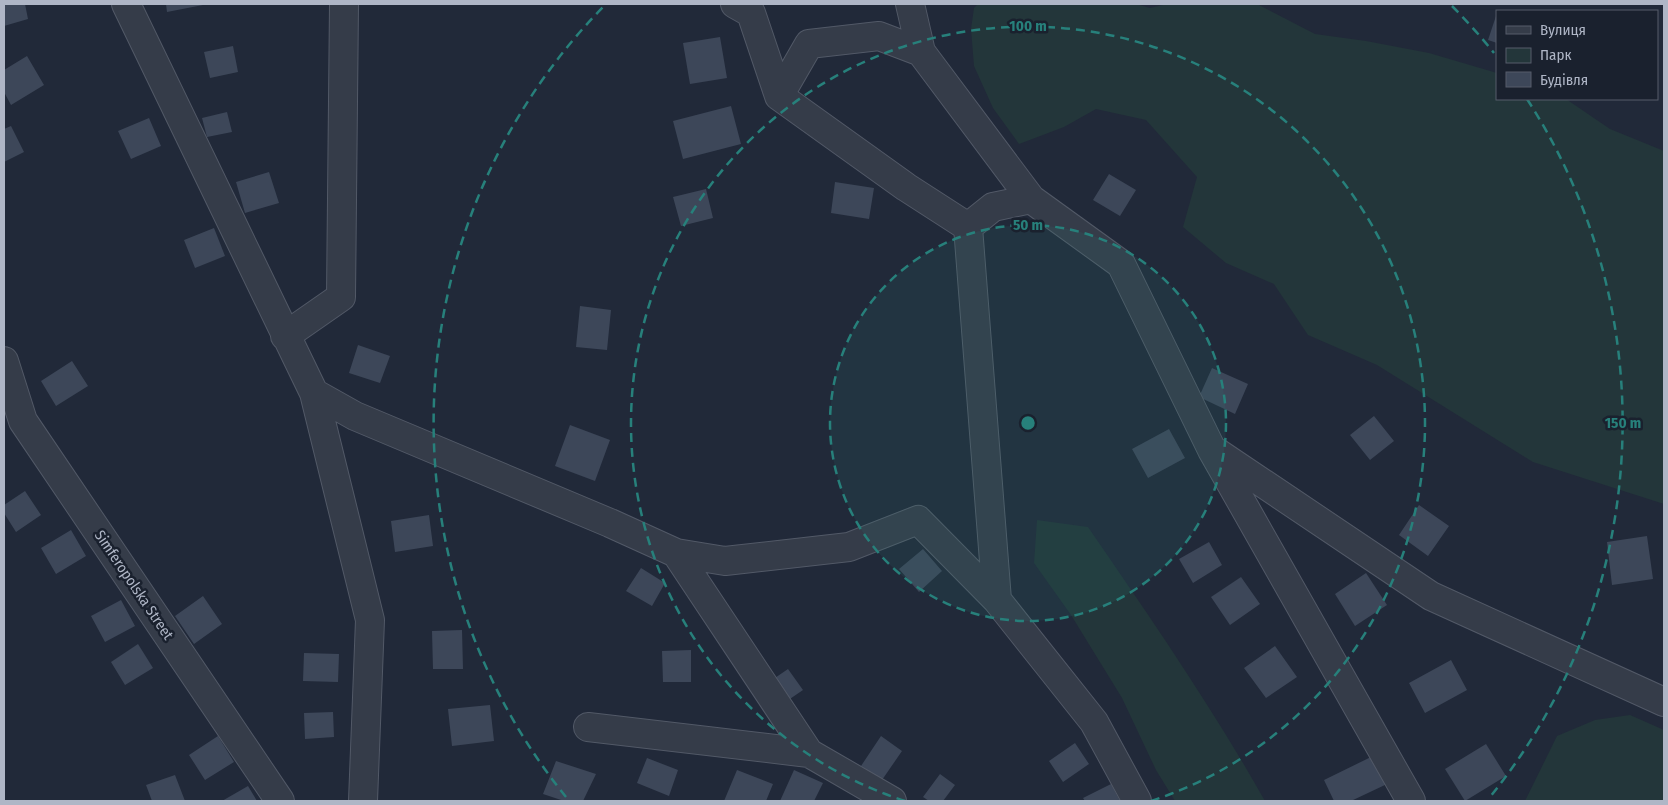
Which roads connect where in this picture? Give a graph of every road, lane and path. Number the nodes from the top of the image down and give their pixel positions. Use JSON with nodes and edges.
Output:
{"nodes":[{"id":1,"x":126,"y":4,"type":"edge"},
{"id":2,"x":344,"y":4,"type":"edge"},
{"id":3,"x":735,"y":4,"type":"edge"},
{"id":4,"x":910,"y":4,"type":"edge"},
{"id":5,"x":921,"y":52,"type":"junction"},
{"id":6,"x":778,"y":96,"type":"junction"},
{"id":7,"x":1031,"y":199,"type":"junction"},
{"id":8,"x":968,"y":227,"type":"junction"},
{"id":9,"x":285,"y":336,"type":"junction"},
{"id":10,"x":4,"y":361,"type":"edge"},
{"id":11,"x":314,"y":393,"type":"junction"},
{"id":12,"x":1212,"y":450,"type":"junction"},
{"id":13,"x":676,"y":553,"type":"junction"},
{"id":14,"x":997,"y":600,"type":"junction"},
{"id":15,"x":1664,"y":702,"type":"edge"},
{"id":16,"x":588,"y":727,"type":"dead end"},
{"id":17,"x":809,"y":753,"type":"junction"},
{"id":18,"x":280,"y":801,"type":"edge"},
{"id":19,"x":363,"y":801,"type":"edge"},
{"id":20,"x":892,"y":801,"type":"edge"},
{"id":21,"x":1137,"y":801,"type":"edge"},
{"id":22,"x":1411,"y":801,"type":"edge"}],
"edges":[{"from":1,"to":9,"type":"street"},
{"from":2,"to":9,"type":"street"},
{"from":3,"to":6,"type":"street"},
{"from":4,"to":5,"type":"street"},
{"from":5,"to":6,"type":"street"},
{"from":5,"to":7,"type":"street"},
{"from":6,"to":8,"type":"street"},
{"from":7,"to":8,"type":"street"},
{"from":7,"to":12,"type":"street"},
{"from":8,"to":14,"type":"street"},
{"from":9,"to":11,"type":"street"},
{"from":10,"to":18,"type":"street","name":"Simferopolska Street"},
{"from":11,"to":13,"type":"street"},
{"from":11,"to":19,"type":"street"},
{"from":12,"to":15,"type":"street"},
{"from":12,"to":22,"type":"street"},
{"from":13,"to":14,"type":"street"},
{"from":13,"to":17,"type":"street"},
{"from":14,"to":21,"type":"street"},
{"from":16,"to":17,"type":"street"},
{"from":17,"to":20,"type":"street"}]}
